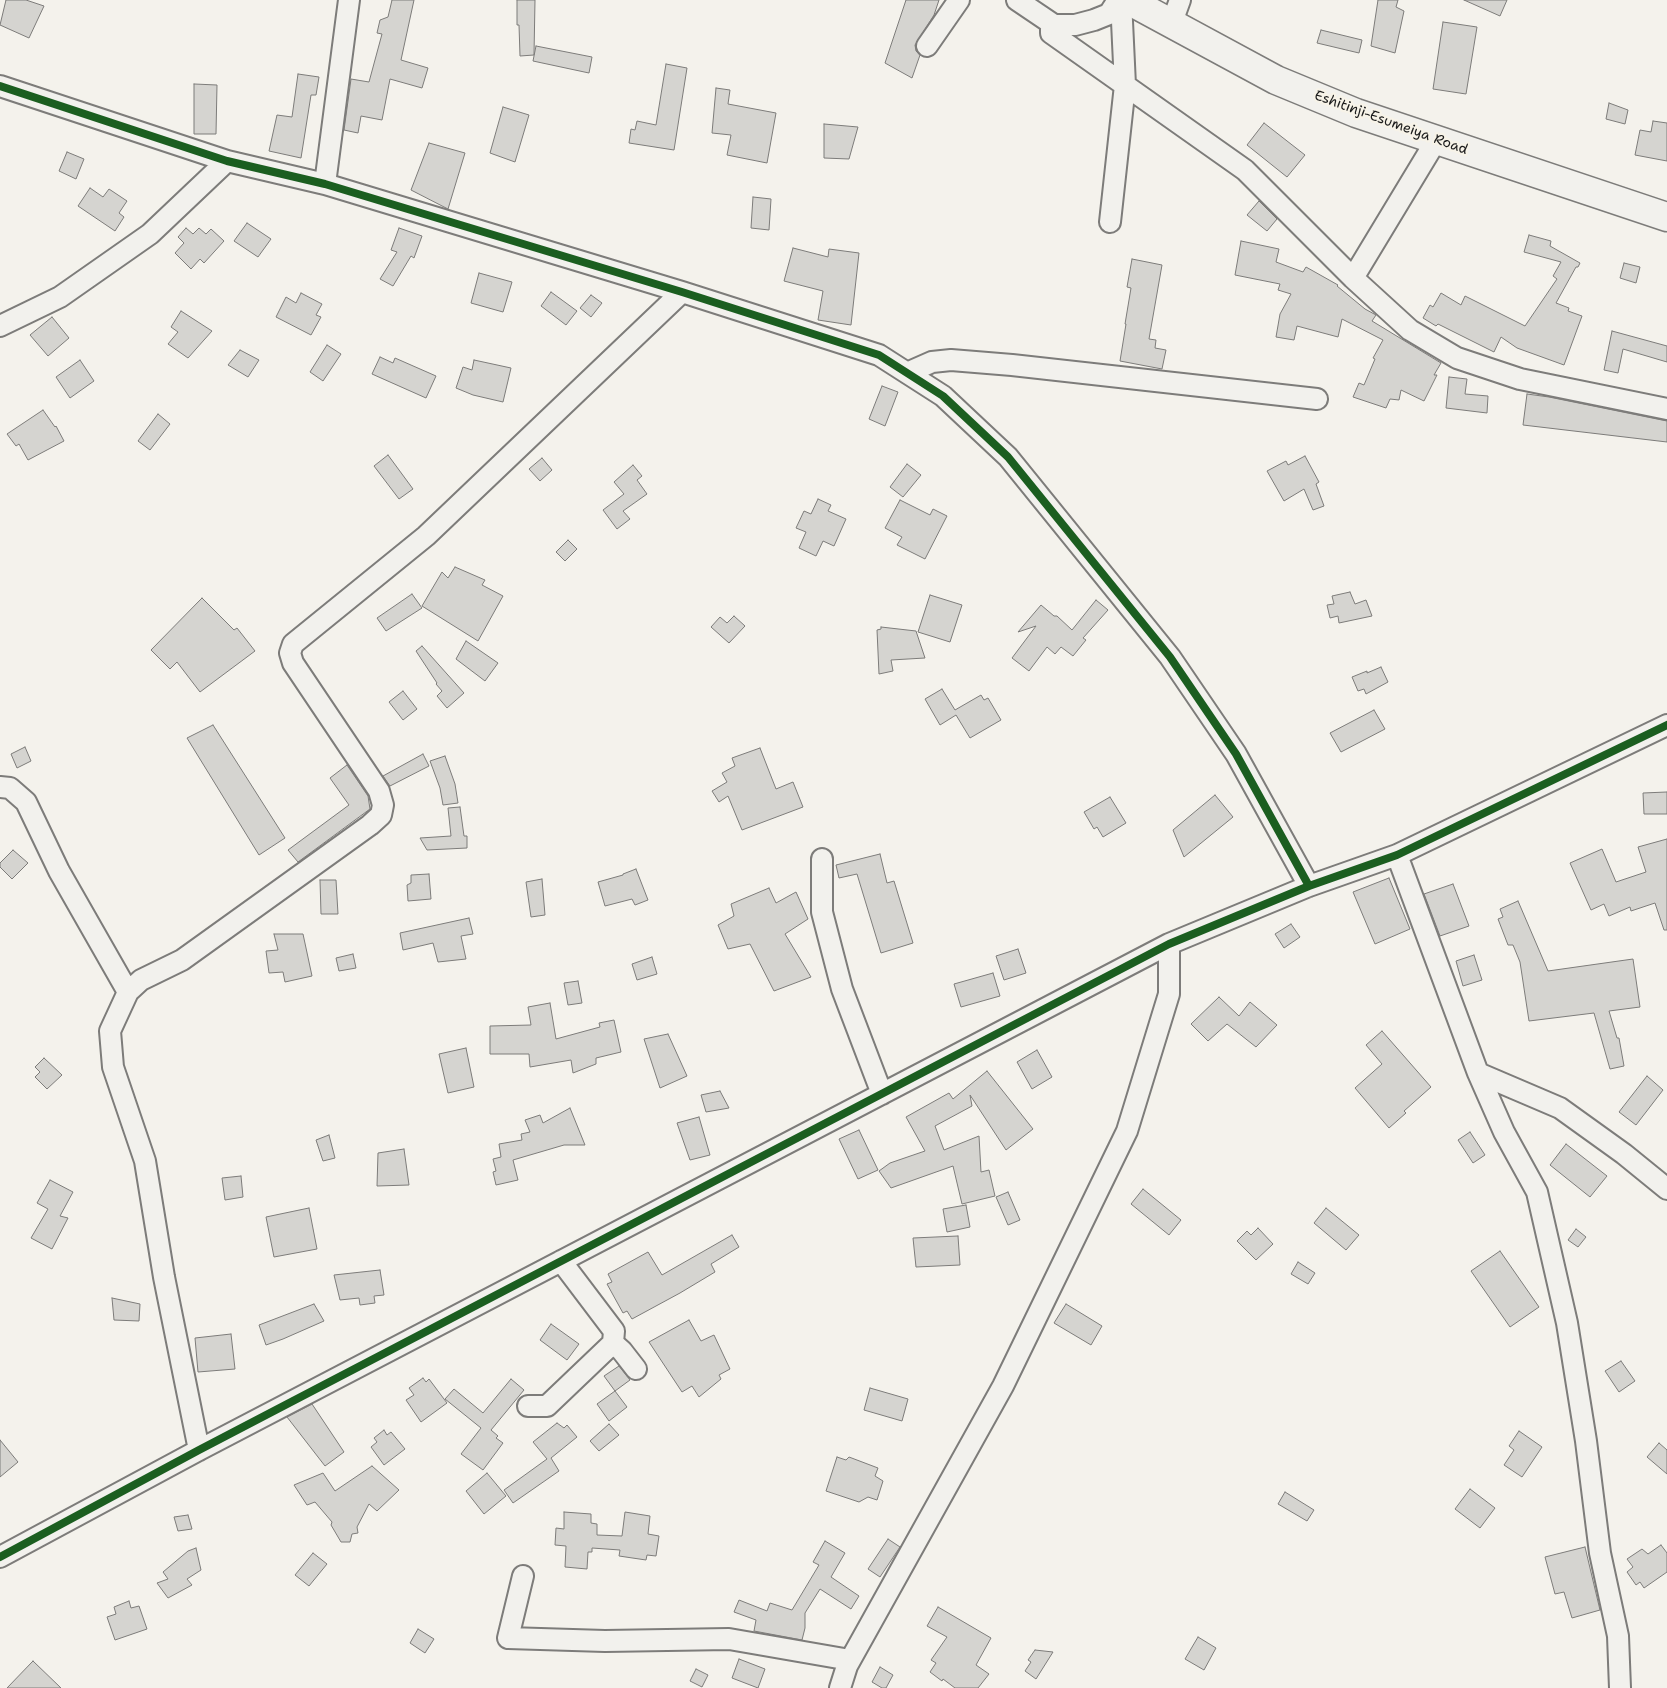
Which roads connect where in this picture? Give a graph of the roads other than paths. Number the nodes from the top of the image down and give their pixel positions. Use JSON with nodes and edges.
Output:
{"nodes":[{"id":1,"x":350,"y":0,"type":"edge"},
{"id":2,"x":959,"y":0,"type":"edge"},
{"id":3,"x":1016,"y":0,"type":"edge"},
{"id":4,"x":1119,"y":0,"type":"edge"},
{"id":5,"x":1128,"y":0,"type":"edge"},
{"id":6,"x":1176,"y":12,"type":"edge"},
{"id":7,"x":1054,"y":25,"type":"junction"},
{"id":8,"x":927,"y":46,"type":"dead end"},
{"id":9,"x":1125,"y":85,"type":"junction"},
{"id":10,"x":0,"y":86,"type":"edge"},
{"id":11,"x":1437,"y":140,"type":"junction"},
{"id":12,"x":227,"y":161,"type":"junction"},
{"id":13,"x":325,"y":184,"type":"junction"},
{"id":14,"x":1667,"y":217,"type":"edge"},
{"id":15,"x":1110,"y":222,"type":"dead end"},
{"id":16,"x":1353,"y":278,"type":"junction"},
{"id":17,"x":682,"y":292,"type":"junction"},
{"id":18,"x":0,"y":326,"type":"edge"},
{"id":19,"x":907,"y":373,"type":"junction"},
{"id":20,"x":1317,"y":399,"type":"dead end"},
{"id":21,"x":1667,"y":409,"type":"edge"},
{"id":22,"x":1667,"y":724,"type":"edge"},
{"id":23,"x":0,"y":787,"type":"edge"},
{"id":24,"x":1397,"y":856,"type":"junction"},
{"id":25,"x":822,"y":860,"type":"dead end"},
{"id":26,"x":1309,"y":886,"type":"junction"},
{"id":27,"x":1169,"y":944,"type":"junction"},
{"id":28,"x":128,"y":992,"type":"junction"},
{"id":29,"x":1478,"y":1074,"type":"junction"},
{"id":30,"x":882,"y":1094,"type":"junction"},
{"id":31,"x":1667,"y":1190,"type":"edge"},
{"id":32,"x":561,"y":1261,"type":"junction"},
{"id":33,"x":613,"y":1343,"type":"junction"},
{"id":34,"x":636,"y":1369,"type":"dead end"},
{"id":35,"x":528,"y":1406,"type":"dead end"},
{"id":36,"x":199,"y":1450,"type":"junction"},
{"id":37,"x":0,"y":1557,"type":"edge"},
{"id":38,"x":523,"y":1576,"type":"dead end"},
{"id":39,"x":850,"y":1660,"type":"junction"},
{"id":40,"x":840,"y":1688,"type":"edge"},
{"id":41,"x":1620,"y":1688,"type":"edge"}],
"edges":[{"from":1,"to":13,"type":"street"},
{"from":2,"to":8,"type":"street"},
{"from":3,"to":7,"type":"street"},
{"from":4,"to":7,"type":"street"},
{"from":4,"to":9,"type":"street"},
{"from":5,"to":6,"type":"highway","name":"Eshitinji-Esumeiya Road"},
{"from":6,"to":11,"type":"highway","name":"Eshitinji-Esumeiya Road"},
{"from":7,"to":9,"type":"street"},
{"from":9,"to":15,"type":"street"},
{"from":9,"to":16,"type":"street"},
{"from":10,"to":12,"type":"street"},
{"from":11,"to":14,"type":"highway","name":"Eshitinji-Esumeiya Road"},
{"from":11,"to":16,"type":"street"},
{"from":12,"to":13,"type":"street"},
{"from":12,"to":18,"type":"street"},
{"from":13,"to":17,"type":"street"},
{"from":16,"to":21,"type":"street"},
{"from":17,"to":19,"type":"street"},
{"from":17,"to":28,"type":"street"},
{"from":19,"to":20,"type":"street"},
{"from":19,"to":26,"type":"street"},
{"from":22,"to":24,"type":"street"},
{"from":23,"to":28,"type":"street"},
{"from":24,"to":26,"type":"street"},
{"from":24,"to":29,"type":"street"},
{"from":25,"to":30,"type":"street"},
{"from":26,"to":27,"type":"street"},
{"from":27,"to":30,"type":"street"},
{"from":27,"to":39,"type":"street"},
{"from":28,"to":36,"type":"street"},
{"from":29,"to":31,"type":"street"},
{"from":29,"to":41,"type":"street"},
{"from":30,"to":32,"type":"street"},
{"from":32,"to":33,"type":"street"},
{"from":32,"to":36,"type":"street"},
{"from":33,"to":34,"type":"street"},
{"from":33,"to":35,"type":"street"},
{"from":36,"to":37,"type":"street"},
{"from":38,"to":39,"type":"street"},
{"from":39,"to":40,"type":"street"}]}
